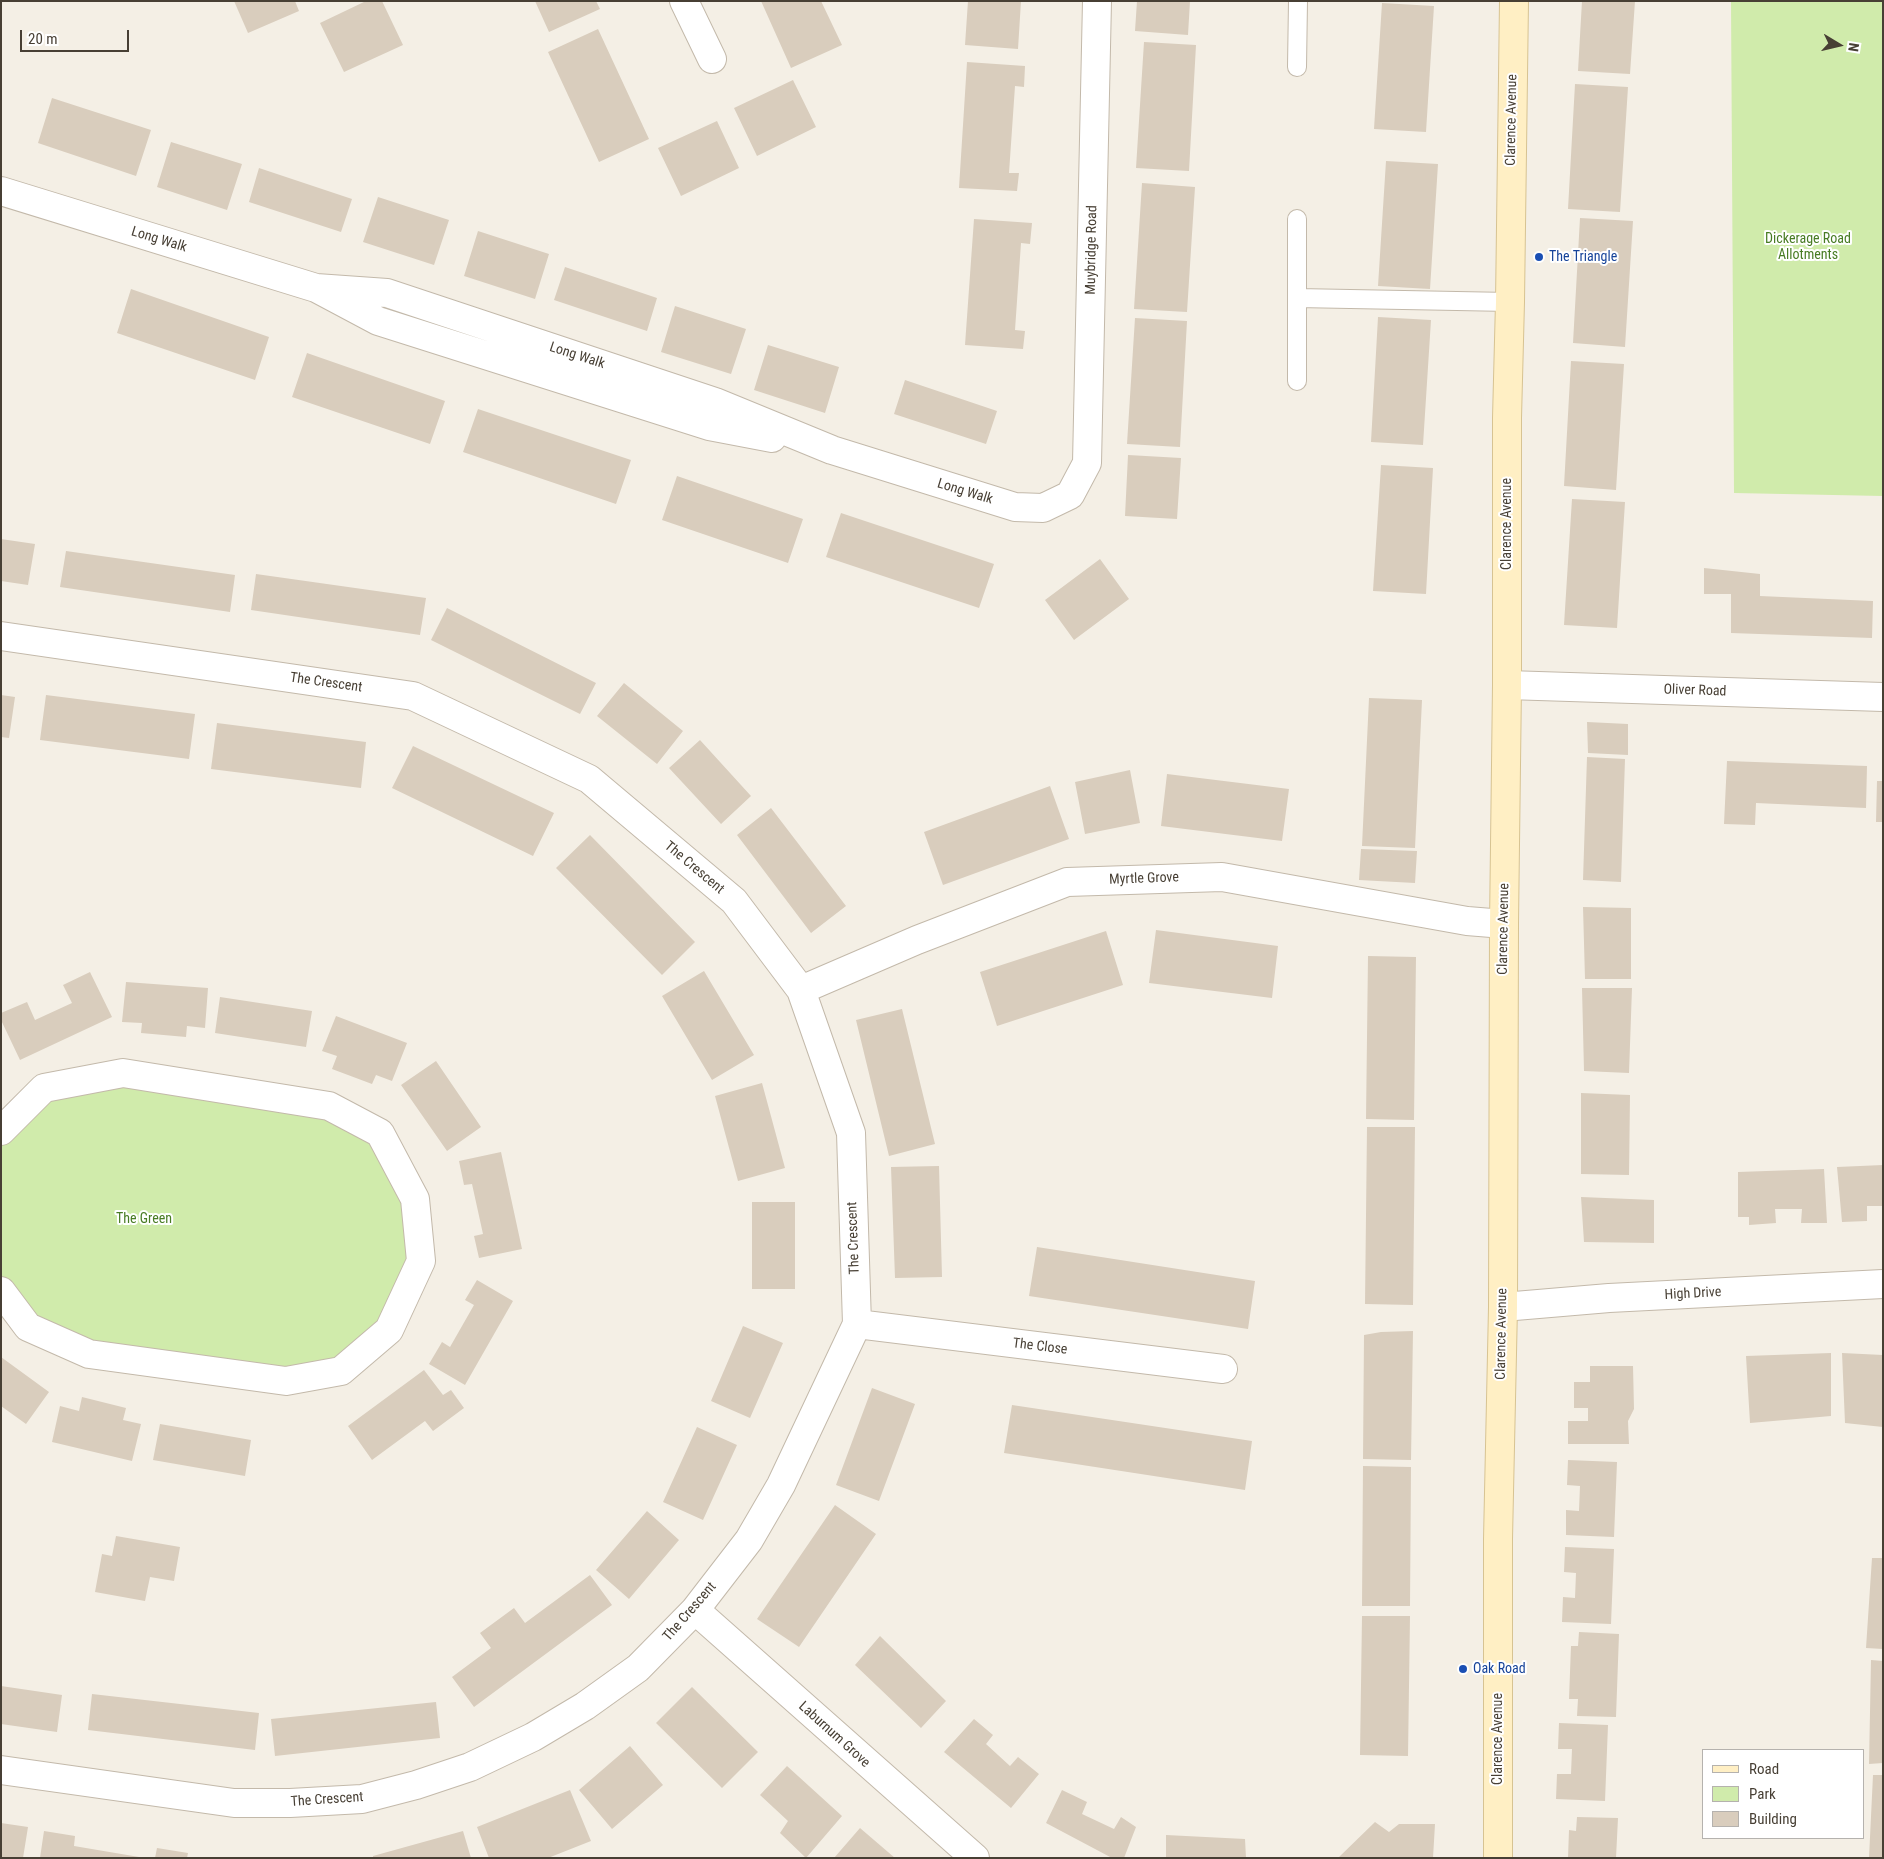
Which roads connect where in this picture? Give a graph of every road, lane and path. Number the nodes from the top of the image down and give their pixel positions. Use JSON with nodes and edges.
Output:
{"nodes":[{"id":1,"x":684,"y":1,"type":"edge"},
{"id":2,"x":1097,"y":1,"type":"edge"},
{"id":3,"x":1298,"y":1,"type":"edge"},
{"id":4,"x":1514,"y":1,"type":"edge"},
{"id":5,"x":712,"y":59,"type":"dead end"},
{"id":6,"x":1298,"y":67,"type":"dead end"},
{"id":7,"x":1,"y":191,"type":"edge"},
{"id":8,"x":1297,"y":218,"type":"dead end"},
{"id":9,"x":1297,"y":298,"type":"junction"},
{"id":10,"x":1510,"y":302,"type":"junction"},
{"id":11,"x":1297,"y":381,"type":"dead end"},
{"id":12,"x":1070,"y":495,"type":"joint"},
{"id":13,"x":1,"y":636,"type":"edge"},
{"id":14,"x":1507,"y":685,"type":"junction"},
{"id":15,"x":1883,"y":697,"type":"edge"},
{"id":16,"x":1504,"y":924,"type":"junction"},
{"id":17,"x":801,"y":990,"type":"junction"},
{"id":18,"x":1,"y":1131,"type":"edge"},
{"id":19,"x":1883,"y":1284,"type":"edge"},
{"id":20,"x":1,"y":1291,"type":"edge"},
{"id":21,"x":1503,"y":1307,"type":"junction"},
{"id":22,"x":857,"y":1324,"type":"junction"},
{"id":23,"x":1223,"y":1369,"type":"dead end"},
{"id":24,"x":695,"y":1610,"type":"junction"},
{"id":25,"x":1,"y":1770,"type":"edge"},
{"id":26,"x":975,"y":1858,"type":"edge"},
{"id":27,"x":1498,"y":1858,"type":"edge"}],
"edges":[{"from":1,"to":5,"type":"street"},
{"from":2,"to":12,"type":"street","name":"Muybridge Road"},
{"from":3,"to":6,"type":"lane"},
{"from":4,"to":10,"type":"street","name":"Clarence Avenue"},
{"from":7,"to":12,"type":"street","name":"Long Walk"},
{"from":8,"to":9,"type":"lane"},
{"from":9,"to":10,"type":"lane"},
{"from":9,"to":11,"type":"lane"},
{"from":10,"to":14,"type":"street","name":"Clarence Avenue"},
{"from":13,"to":17,"type":"street","name":"The Crescent"},
{"from":14,"to":15,"type":"street","name":"Oliver Road"},
{"from":14,"to":16,"type":"street","name":"Clarence Avenue"},
{"from":16,"to":17,"type":"street","name":"Myrtle Grove"},
{"from":16,"to":21,"type":"street","name":"Clarence Avenue"},
{"from":17,"to":22,"type":"street","name":"The Crescent"},
{"from":18,"to":20,"type":"street"},
{"from":19,"to":21,"type":"street","name":"High Drive"},
{"from":21,"to":27,"type":"street","name":"Clarence Avenue"},
{"from":22,"to":23,"type":"street","name":"The Close"},
{"from":22,"to":24,"type":"street","name":"The Crescent"},
{"from":24,"to":25,"type":"street","name":"The Crescent"},
{"from":24,"to":26,"type":"street","name":"Laburnum Grove"}]}
